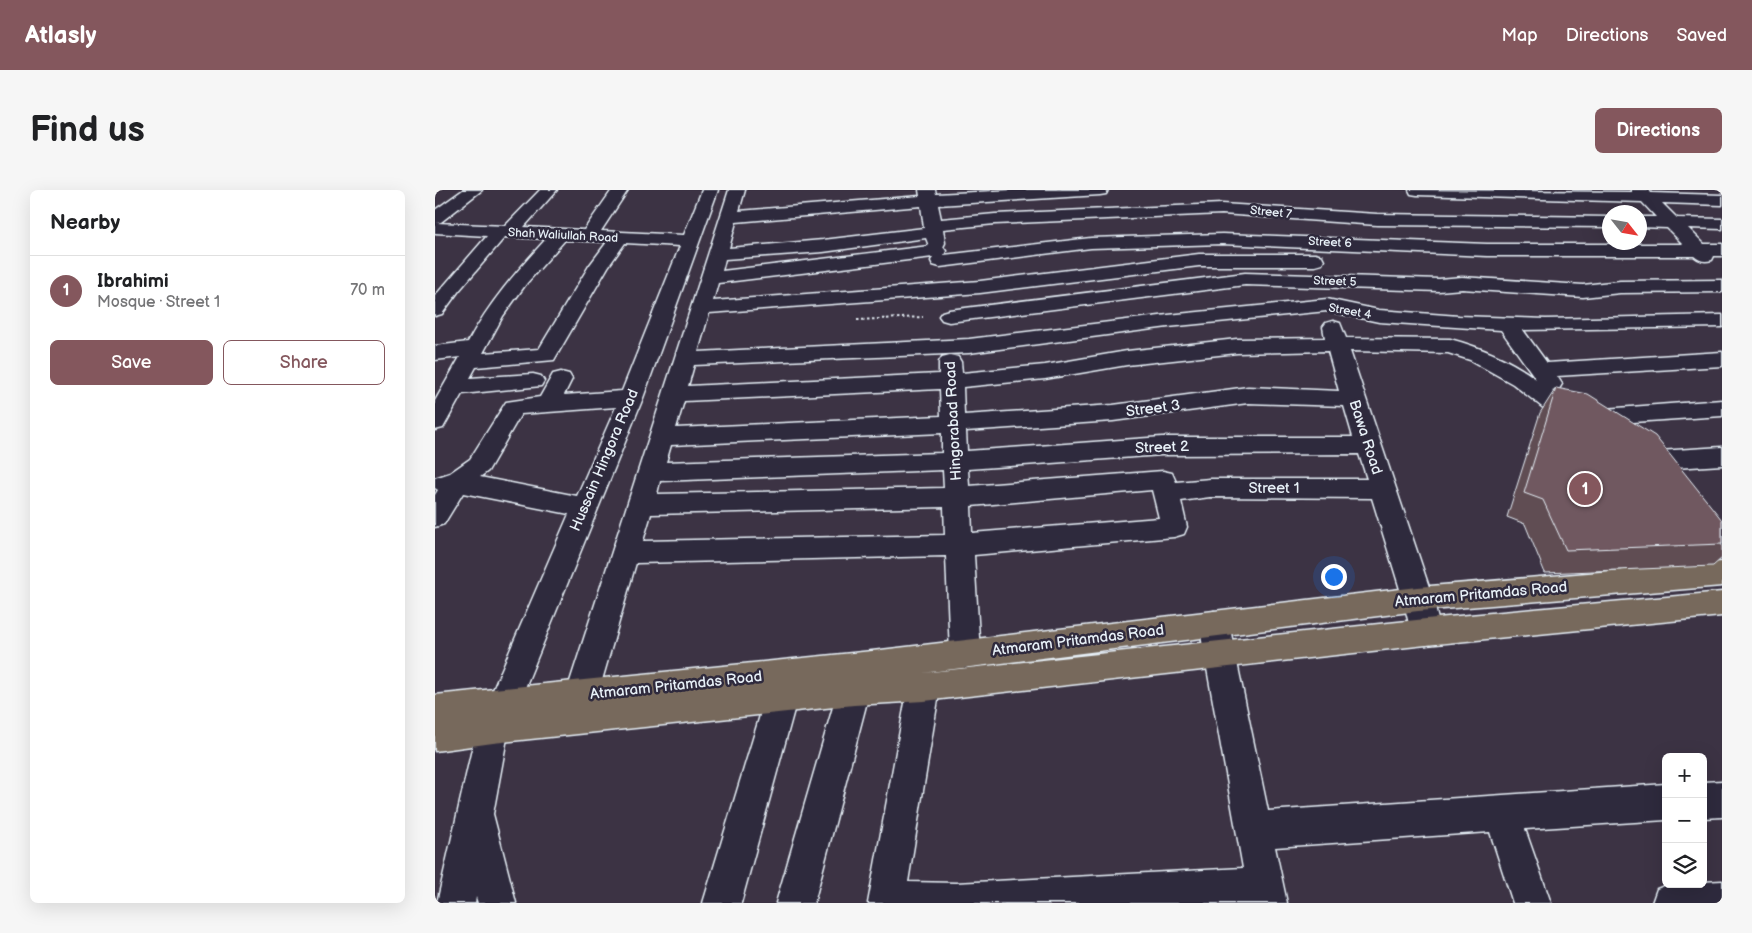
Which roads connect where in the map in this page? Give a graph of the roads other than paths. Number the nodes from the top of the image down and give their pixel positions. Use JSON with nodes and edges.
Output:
{"nodes":[{"id":1,"x":474,"y":190,"type":"edge"},
{"id":2,"x":549,"y":190,"type":"edge"},
{"id":3,"x":620,"y":190,"type":"edge"},
{"id":4,"x":710,"y":190,"type":"edge"},
{"id":5,"x":1100,"y":190,"type":"edge"},
{"id":6,"x":1417,"y":190,"type":"edge"},
{"id":7,"x":1643,"y":194,"type":"edge"},
{"id":8,"x":928,"y":195,"type":"edge"},
{"id":9,"x":1722,"y":200,"type":"edge"},
{"id":10,"x":738,"y":201,"type":"edge"},
{"id":11,"x":1602,"y":222,"type":"edge"},
{"id":12,"x":1647,"y":222,"type":"edge"},
{"id":13,"x":1671,"y":222,"type":"junction"},
{"id":14,"x":1722,"y":224,"type":"edge"},
{"id":15,"x":436,"y":226,"type":"edge"},
{"id":16,"x":504,"y":232,"type":"junction"},
{"id":17,"x":560,"y":234,"type":"junction"},
{"id":18,"x":589,"y":236,"type":"junction"},
{"id":19,"x":620,"y":238,"type":"junction"},
{"id":20,"x":691,"y":241,"type":"junction"},
{"id":21,"x":936,"y":242,"type":"junction"},
{"id":22,"x":1698,"y":249,"type":"junction"},
{"id":23,"x":1722,"y":250,"type":"edge"},
{"id":24,"x":718,"y":254,"type":"junction"},
{"id":25,"x":1315,"y":261,"type":"junction"},
{"id":26,"x":1722,"y":273,"type":"edge"},
{"id":27,"x":710,"y":278,"type":"junction"},
{"id":28,"x":1722,"y":286,"type":"edge"},
{"id":29,"x":944,"y":289,"type":"junction"},
{"id":30,"x":1327,"y":306,"type":"junction"},
{"id":31,"x":701,"y":308,"type":"junction"},
{"id":32,"x":435,"y":310,"type":"edge"},
{"id":33,"x":949,"y":316,"type":"junction"},
{"id":34,"x":1722,"y":321,"type":"edge"},
{"id":35,"x":1507,"y":323,"type":"junction"},
{"id":36,"x":1337,"y":344,"type":"junction"},
{"id":37,"x":950,"y":346,"type":"junction"},
{"id":38,"x":435,"y":353,"type":"edge"},
{"id":39,"x":472,"y":354,"type":"junction"},
{"id":40,"x":685,"y":359,"type":"junction"},
{"id":41,"x":1722,"y":359,"type":"edge"},
{"id":42,"x":1541,"y":370,"type":"junction"},
{"id":43,"x":561,"y":379,"type":"dead end"},
{"id":44,"x":533,"y":381,"type":"dead end"},
{"id":45,"x":951,"y":381,"type":"junction"},
{"id":46,"x":454,"y":387,"type":"junction"},
{"id":47,"x":675,"y":394,"type":"junction"},
{"id":48,"x":631,"y":398,"type":"junction"},
{"id":49,"x":1353,"y":399,"type":"junction"},
{"id":50,"x":548,"y":404,"type":"junction"},
{"id":51,"x":1722,"y":408,"type":"edge"},
{"id":52,"x":436,"y":417,"type":"edge"},
{"id":53,"x":1575,"y":420,"type":"junction"},
{"id":54,"x":953,"y":424,"type":"junction"},
{"id":55,"x":661,"y":437,"type":"junction"},
{"id":56,"x":1603,"y":438,"type":"edge"},
{"id":57,"x":1369,"y":444,"type":"junction"},
{"id":58,"x":1722,"y":456,"type":"edge"},
{"id":59,"x":955,"y":461,"type":"junction"},
{"id":60,"x":651,"y":472,"type":"junction"},
{"id":61,"x":445,"y":483,"type":"edge"},
{"id":62,"x":1661,"y":484,"type":"edge"},
{"id":63,"x":1383,"y":489,"type":"junction"},
{"id":64,"x":1166,"y":493,"type":"junction"},
{"id":65,"x":957,"y":497,"type":"junction"},
{"id":66,"x":642,"y":504,"type":"junction"},
{"id":67,"x":584,"y":507,"type":"junction"},
{"id":68,"x":435,"y":517,"type":"edge"},
{"id":69,"x":960,"y":545,"type":"junction"},
{"id":70,"x":627,"y":552,"type":"junction"},
{"id":71,"x":1720,"y":561,"type":"edge"},
{"id":72,"x":1418,"y":599,"type":"junction"},
{"id":73,"x":1722,"y":604,"type":"edge"},
{"id":74,"x":1426,"y":632,"type":"junction"},
{"id":75,"x":1217,"y":640,"type":"junction"},
{"id":76,"x":965,"y":654,"type":"junction"},
{"id":77,"x":924,"y":687,"type":"junction"},
{"id":78,"x":854,"y":690,"type":"junction"},
{"id":79,"x":582,"y":694,"type":"junction"},
{"id":80,"x":781,"y":699,"type":"junction"},
{"id":81,"x":435,"y":710,"type":"edge"},
{"id":82,"x":497,"y":715,"type":"junction"},
{"id":83,"x":435,"y":735,"type":"edge"},
{"id":84,"x":1722,"y":799,"type":"edge"},
{"id":85,"x":1707,"y":800,"type":"edge"},
{"id":86,"x":1662,"y":802,"type":"edge"},
{"id":87,"x":476,"y":813,"type":"junction"},
{"id":88,"x":1502,"y":813,"type":"junction"},
{"id":89,"x":1255,"y":830,"type":"junction"},
{"id":90,"x":1267,"y":894,"type":"edge"},
{"id":91,"x":1112,"y":898,"type":"edge"},
{"id":92,"x":1042,"y":900,"type":"edge"},
{"id":93,"x":1722,"y":900,"type":"edge"},
{"id":94,"x":886,"y":902,"type":"edge"},
{"id":95,"x":456,"y":903,"type":"edge"},
{"id":96,"x":497,"y":903,"type":"edge"},
{"id":97,"x":722,"y":903,"type":"edge"},
{"id":98,"x":795,"y":903,"type":"edge"},
{"id":99,"x":956,"y":903,"type":"edge"},
{"id":100,"x":1532,"y":903,"type":"edge"},
{"id":101,"x":1671,"y":903,"type":"edge"}],
"edges":[{"from":1,"to":15,"type":"street"},
{"from":2,"to":16,"type":"street"},
{"from":3,"to":18,"type":"street"},
{"from":4,"to":20,"type":"street","name":"Hussain Hingora Road"},
{"from":5,"to":8,"type":"street"},
{"from":6,"to":7,"type":"street"},
{"from":7,"to":9,"type":"street"},
{"from":7,"to":13,"type":"street"},
{"from":8,"to":10,"type":"street"},
{"from":8,"to":21,"type":"street","name":"Hingorabad Road"},
{"from":10,"to":24,"type":"street"},
{"from":11,"to":21,"type":"street","name":"Street 7"},
{"from":12,"to":13,"type":"street"},
{"from":13,"to":14,"type":"street"},
{"from":13,"to":22,"type":"street"},
{"from":15,"to":16,"type":"street","name":"Shah Waliullah Road"},
{"from":16,"to":17,"type":"street","name":"Shah Waliullah Road"},
{"from":16,"to":32,"type":"street"},
{"from":17,"to":18,"type":"street","name":"Shah Waliullah Road"},
{"from":17,"to":39,"type":"street"},
{"from":18,"to":19,"type":"street","name":"Shah Waliullah Road"},
{"from":19,"to":20,"type":"street","name":"Shah Waliullah Road"},
{"from":19,"to":39,"type":"street"},
{"from":20,"to":48,"type":"street","name":"Hussain Hingora Road"},
{"from":21,"to":24,"type":"street"},
{"from":21,"to":25,"type":"street","name":"Street 6"},
{"from":21,"to":27,"type":"street"},
{"from":21,"to":29,"type":"street","name":"Hingorabad Road"},
{"from":22,"to":23,"type":"street","name":"Street 6"},
{"from":22,"to":25,"type":"street","name":"Street 6"},
{"from":22,"to":26,"type":"street"},
{"from":24,"to":27,"type":"street"},
{"from":25,"to":28,"type":"street","name":"Street 5"},
{"from":25,"to":29,"type":"street"},
{"from":25,"to":30,"type":"street","name":"Bawa Road"},
{"from":25,"to":33,"type":"street","name":"Street 5"},
{"from":27,"to":31,"type":"street"},
{"from":29,"to":31,"type":"street"},
{"from":29,"to":33,"type":"street","name":"Hingorabad Road"},
{"from":30,"to":35,"type":"street","name":"Street 4"},
{"from":30,"to":36,"type":"street","name":"Bawa Road"},
{"from":30,"to":37,"type":"street","name":"Street 4"},
{"from":31,"to":40,"type":"street"},
{"from":33,"to":37,"type":"street","name":"Hingorabad Road"},
{"from":34,"to":35,"type":"street","name":"Street 4"},
{"from":35,"to":42,"type":"street"},
{"from":36,"to":45,"type":"street"},
{"from":36,"to":49,"type":"street","name":"Bawa Road"},
{"from":36,"to":53,"type":"street"},
{"from":37,"to":40,"type":"street","name":"Street 4"},
{"from":37,"to":45,"type":"street","name":"Hingorabad Road"},
{"from":38,"to":39,"type":"street"},
{"from":39,"to":46,"type":"street"},
{"from":40,"to":47,"type":"street"},
{"from":41,"to":42,"type":"street"},
{"from":42,"to":53,"type":"street"},
{"from":43,"to":50,"type":"street"},
{"from":44,"to":46,"type":"street"},
{"from":45,"to":47,"type":"street"},
{"from":45,"to":54,"type":"street","name":"Hingorabad Road"},
{"from":46,"to":52,"type":"street"},
{"from":47,"to":55,"type":"street"},
{"from":48,"to":50,"type":"street"},
{"from":48,"to":67,"type":"street","name":"Hussain Hingora Road"},
{"from":49,"to":54,"type":"street","name":"Street 3"},
{"from":49,"to":57,"type":"street","name":"Bawa Road"},
{"from":50,"to":61,"type":"street"},
{"from":51,"to":53,"type":"street"},
{"from":53,"to":56,"type":"street"},
{"from":54,"to":55,"type":"street","name":"Street 3"},
{"from":54,"to":59,"type":"street","name":"Hingorabad Road"},
{"from":55,"to":60,"type":"street"},
{"from":57,"to":59,"type":"street","name":"Street 2"},
{"from":57,"to":63,"type":"street","name":"Bawa Road"},
{"from":58,"to":62,"type":"street"},
{"from":59,"to":60,"type":"street","name":"Street 2"},
{"from":59,"to":65,"type":"street","name":"Hingorabad Road"},
{"from":60,"to":66,"type":"street"},
{"from":61,"to":67,"type":"street"},
{"from":61,"to":68,"type":"street"},
{"from":63,"to":64,"type":"street","name":"Street 1"},
{"from":63,"to":72,"type":"street","name":"Bawa Road"},
{"from":64,"to":65,"type":"street"},
{"from":64,"to":69,"type":"street"},
{"from":65,"to":66,"type":"street"},
{"from":65,"to":69,"type":"street","name":"Hingorabad Road"},
{"from":66,"to":70,"type":"street"},
{"from":67,"to":82,"type":"street","name":"Hussain Hingora Road"},
{"from":69,"to":70,"type":"street"},
{"from":69,"to":76,"type":"street","name":"Hingorabad Road"},
{"from":70,"to":79,"type":"street"},
{"from":71,"to":72,"type":"main road","name":"Atmaram Pritamdas Road"},
{"from":72,"to":74,"type":"street","name":"Bawa Road"},
{"from":72,"to":75,"type":"main road","name":"Atmaram Pritamdas Road"},
{"from":73,"to":74,"type":"main road","name":"Atmaram Pritamdas Road"},
{"from":74,"to":75,"type":"main road","name":"Atmaram Pritamdas Road"},
{"from":75,"to":76,"type":"main road","name":"Atmaram Pritamdas Road"},
{"from":75,"to":77,"type":"main road","name":"Atmaram Pritamdas Road"},
{"from":75,"to":89,"type":"street"},
{"from":76,"to":79,"type":"main road","name":"Atmaram Pritamdas Road"},
{"from":77,"to":78,"type":"main road","name":"Atmaram Pritamdas Road"},
{"from":77,"to":94,"type":"street"},
{"from":78,"to":80,"type":"main road","name":"Atmaram Pritamdas Road"},
{"from":78,"to":98,"type":"street"},
{"from":79,"to":82,"type":"main road","name":"Atmaram Pritamdas Road"},
{"from":80,"to":82,"type":"main road","name":"Atmaram Pritamdas Road"},
{"from":80,"to":97,"type":"street"},
{"from":81,"to":82,"type":"main road","name":"Atmaram Pritamdas Road"},
{"from":82,"to":83,"type":"main road","name":"Atmaram Pritamdas Road"},
{"from":82,"to":87,"type":"street","name":"Hussain Hingora Road"},
{"from":84,"to":85,"type":"street"},
{"from":86,"to":88,"type":"street"},
{"from":87,"to":95,"type":"street","name":"Hussain Hingora Road"},
{"from":87,"to":96,"type":"street"},
{"from":88,"to":89,"type":"street"},
{"from":88,"to":100,"type":"street"},
{"from":89,"to":90,"type":"street"},
{"from":90,"to":91,"type":"street"},
{"from":91,"to":92,"type":"street"},
{"from":92,"to":99,"type":"street"},
{"from":93,"to":101,"type":"street"},
{"from":94,"to":99,"type":"street"}]}
